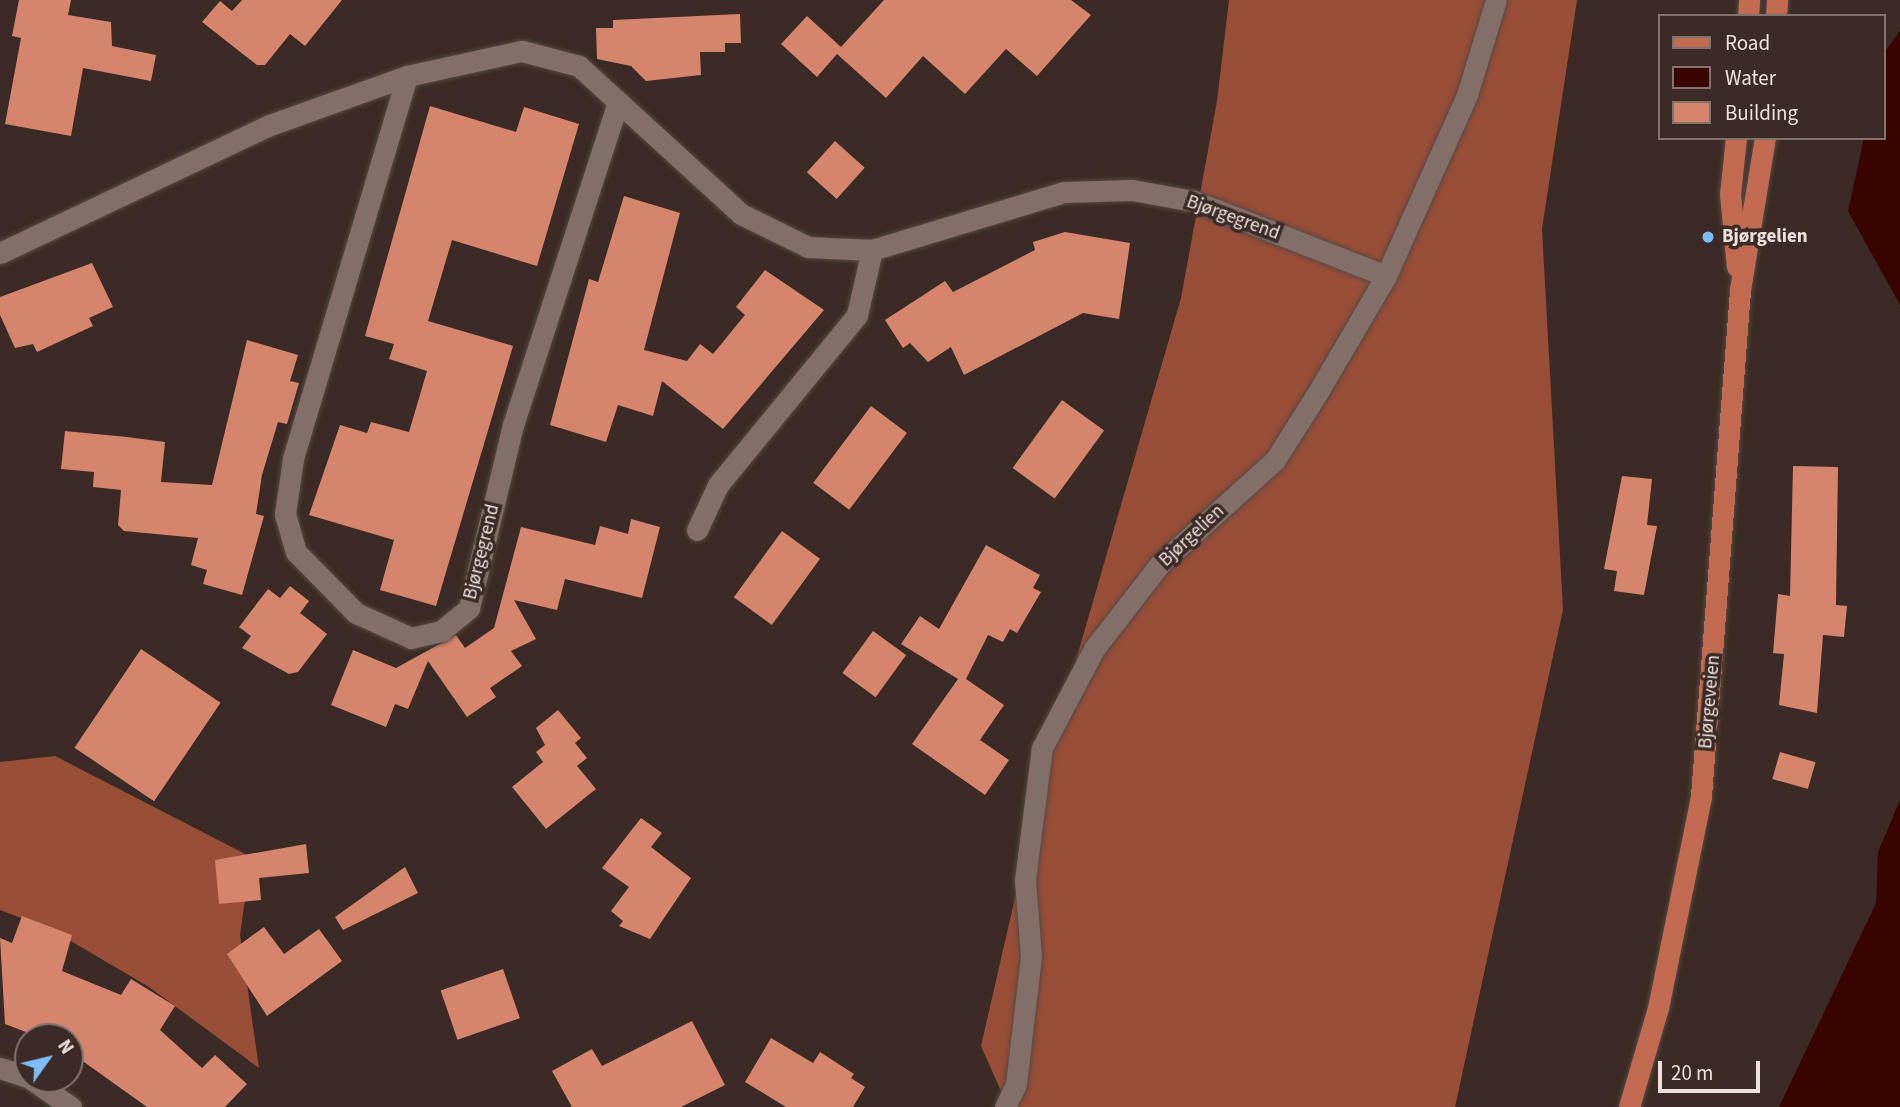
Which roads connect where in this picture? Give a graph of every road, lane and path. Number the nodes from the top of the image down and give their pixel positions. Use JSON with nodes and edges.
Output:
{"nodes":[{"id":1,"x":1496,"y":0,"type":"edge"},
{"id":2,"x":407,"y":76,"type":"junction"},
{"id":3,"x":618,"y":102,"type":"junction"},
{"id":4,"x":1736,"y":140,"type":"edge"},
{"id":5,"x":1765,"y":140,"type":"edge"},
{"id":6,"x":872,"y":250,"type":"junction"},
{"id":7,"x":0,"y":253,"type":"edge"},
{"id":8,"x":1386,"y":276,"type":"junction"},
{"id":9,"x":1740,"y":290,"type":"junction"},
{"id":10,"x":697,"y":530,"type":"dead end"},
{"id":11,"x":51,"y":1093,"type":"edge"},
{"id":12,"x":71,"y":1107,"type":"edge"},
{"id":13,"x":1005,"y":1107,"type":"edge"},
{"id":14,"x":1629,"y":1107,"type":"edge"}],
"edges":[{"from":1,"to":8,"type":"street","name":"Bjørgelien"},
{"from":2,"to":3,"type":"street","name":"Bjørgegrend"},
{"from":2,"to":3,"type":"street","name":"Bjørgegrend"},
{"from":2,"to":7,"type":"street","name":"Bjørgegrend"},
{"from":3,"to":6,"type":"street","name":"Bjørgegrend"},
{"from":4,"to":9,"type":"main road","name":"Bjørgeveien"},
{"from":5,"to":9,"type":"main road","name":"Bjørgeveien"},
{"from":6,"to":8,"type":"street","name":"Bjørgegrend"},
{"from":6,"to":10,"type":"street"},
{"from":8,"to":13,"type":"street","name":"Bjørgelien"},
{"from":9,"to":14,"type":"main road","name":"Bjørgeveien"},
{"from":11,"to":12,"type":"street"}]}
